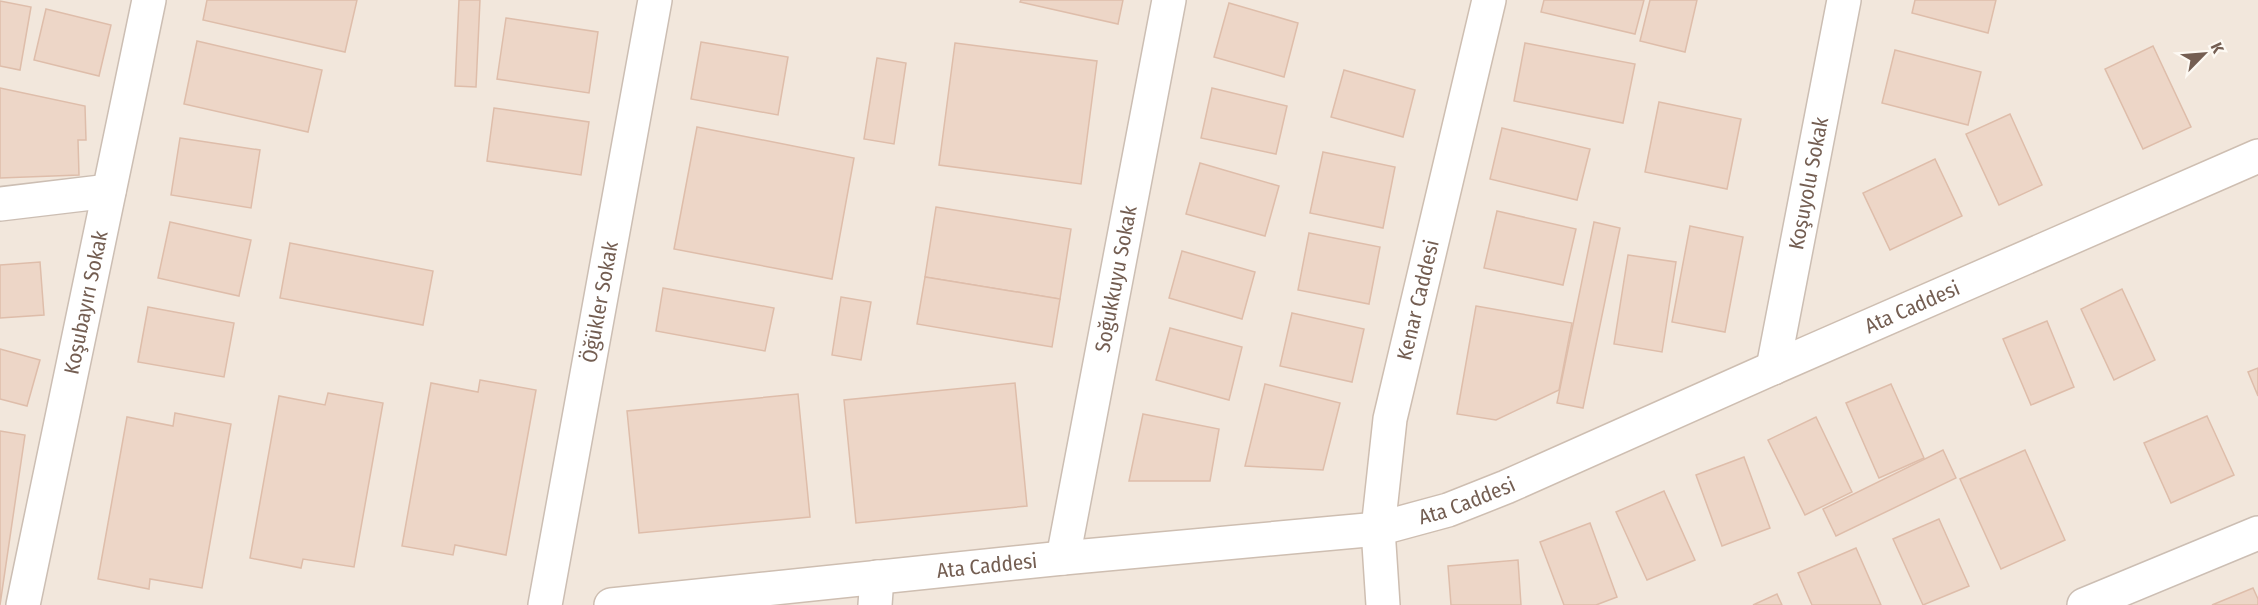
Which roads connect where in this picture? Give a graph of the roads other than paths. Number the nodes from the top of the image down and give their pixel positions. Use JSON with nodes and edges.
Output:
{"nodes":[{"id":1,"x":149,"y":0,"type":"edge"},
{"id":2,"x":655,"y":0,"type":"edge"},
{"id":3,"x":1169,"y":0,"type":"edge"},
{"id":4,"x":1489,"y":0,"type":"edge"},
{"id":5,"x":1844,"y":0,"type":"edge"},
{"id":6,"x":2258,"y":156,"type":"edge"},
{"id":7,"x":109,"y":191,"type":"junction"},
{"id":8,"x":0,"y":204,"type":"edge"},
{"id":9,"x":1773,"y":368,"type":"junction"},
{"id":10,"x":1378,"y":529,"type":"junction"},
{"id":11,"x":2258,"y":533,"type":"edge"},
{"id":12,"x":1063,"y":558,"type":"junction"},
{"id":13,"x":876,"y":591,"type":"edge"},
{"id":14,"x":23,"y":605,"type":"edge"},
{"id":15,"x":545,"y":605,"type":"edge"},
{"id":16,"x":611,"y":605,"type":"edge"},
{"id":17,"x":1383,"y":605,"type":"edge"},
{"id":18,"x":2084,"y":605,"type":"edge"}],
"edges":[{"from":1,"to":7,"type":"street","name":"Koşubayırı Sokak"},
{"from":2,"to":15,"type":"street","name":"Öğükler Sokak"},
{"from":3,"to":12,"type":"street","name":"Soğukkuyu Sokak"},
{"from":4,"to":10,"type":"street","name":"Kenar Caddesi"},
{"from":5,"to":9,"type":"street","name":"Koşuyolu Sokak"},
{"from":6,"to":9,"type":"street","name":"Ata Caddesi"},
{"from":7,"to":8,"type":"street"},
{"from":7,"to":14,"type":"street","name":"Koşubayırı Sokak"},
{"from":9,"to":10,"type":"street","name":"Ata Caddesi"},
{"from":10,"to":12,"type":"street","name":"Ata Caddesi"},
{"from":10,"to":17,"type":"street","name":"Kenar Caddesi"},
{"from":11,"to":18,"type":"street"},
{"from":12,"to":13,"type":"street","name":"Ata Caddesi"},
{"from":13,"to":16,"type":"street","name":"Ata Caddesi"}]}
